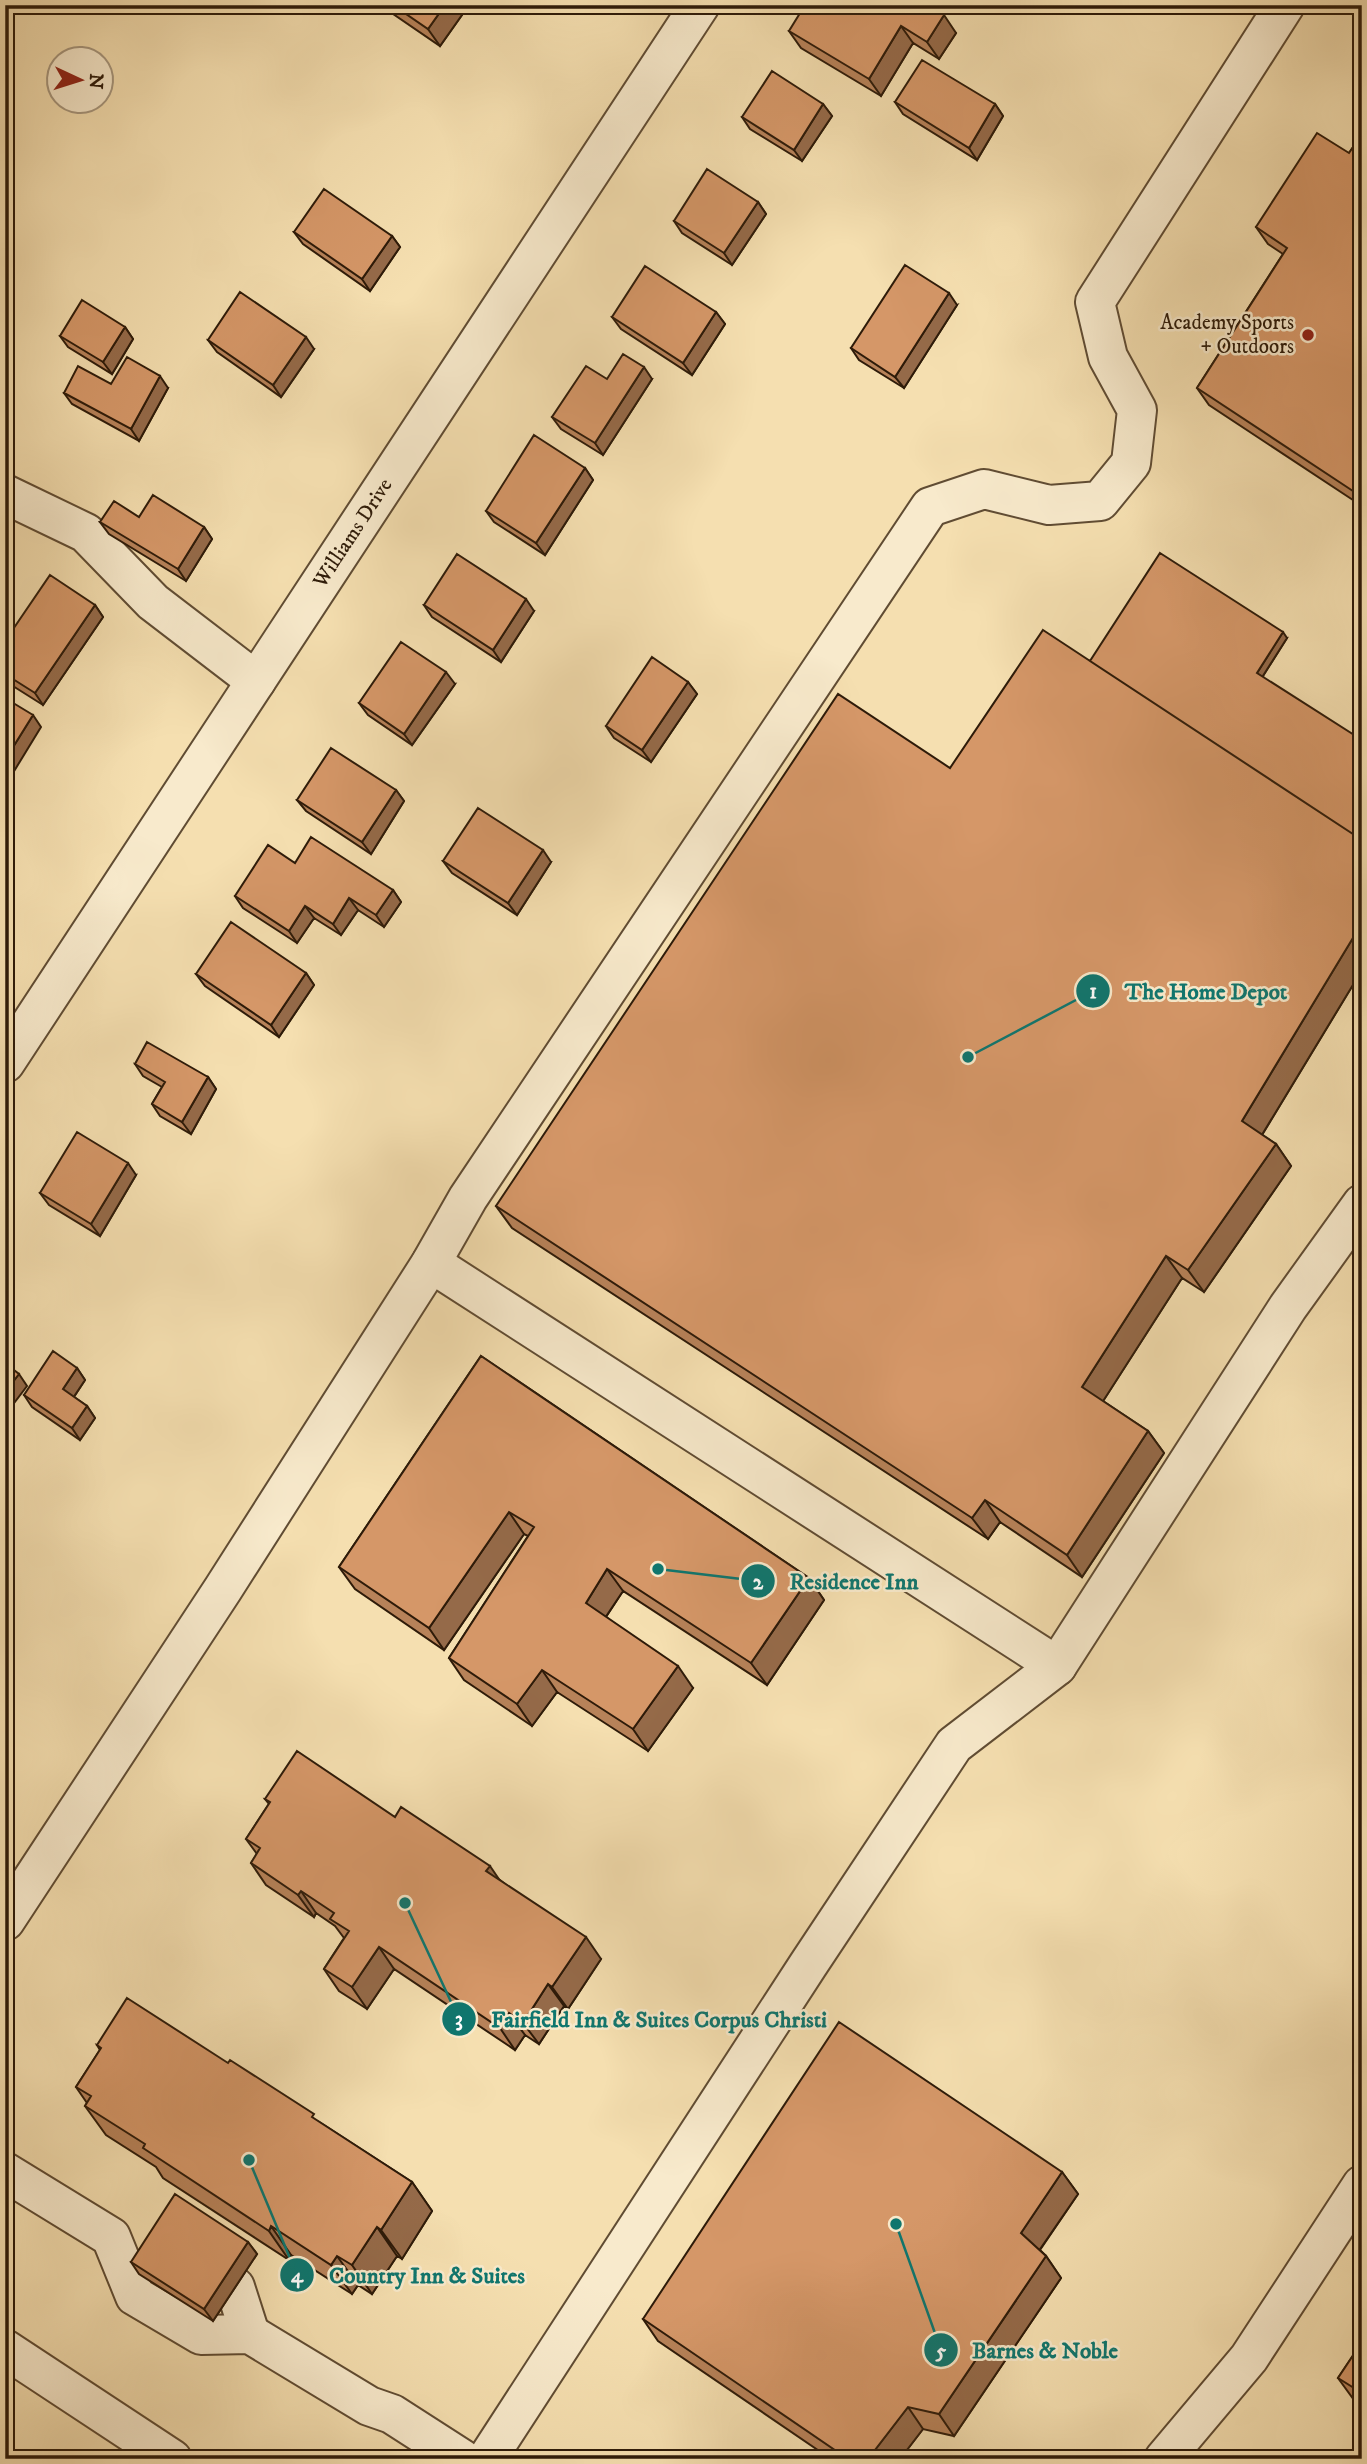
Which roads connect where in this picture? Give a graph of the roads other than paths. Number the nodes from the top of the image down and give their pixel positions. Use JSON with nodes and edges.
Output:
{"nodes":[{"id":1,"x":700,"y":5,"type":"edge"},
{"id":2,"x":1285,"y":5,"type":"edge"},
{"id":3,"x":5,"y":494,"type":"edge"},
{"id":4,"x":256,"y":681,"type":"junction"},
{"id":5,"x":5,"y":1063,"type":"edge"},
{"id":6,"x":1362,"y":1204,"type":"edge"},
{"id":7,"x":431,"y":1263,"type":"junction"},
{"id":8,"x":1057,"y":1666,"type":"junction"},
{"id":9,"x":5,"y":1921,"type":"edge"},
{"id":10,"x":5,"y":2172,"type":"edge"},
{"id":11,"x":1362,"y":2185,"type":"edge"},
{"id":12,"x":235,"y":2287,"type":"edge"},
{"id":13,"x":250,"y":2334,"type":"junction"},
{"id":14,"x":5,"y":2349,"type":"edge"},
{"id":15,"x":172,"y":2459,"type":"edge"},
{"id":16,"x":462,"y":2459,"type":"edge"},
{"id":17,"x":487,"y":2459,"type":"edge"},
{"id":18,"x":1164,"y":2459,"type":"edge"}],
"edges":[{"from":1,"to":4,"type":"street","name":"Williams Drive"},
{"from":2,"to":7,"type":"street"},
{"from":3,"to":4,"type":"street"},
{"from":4,"to":5,"type":"street","name":"Williams Drive"},
{"from":6,"to":8,"type":"street"},
{"from":7,"to":8,"type":"street"},
{"from":7,"to":9,"type":"street"},
{"from":8,"to":17,"type":"street"},
{"from":10,"to":13,"type":"street"},
{"from":11,"to":18,"type":"street"},
{"from":12,"to":13,"type":"street"},
{"from":13,"to":16,"type":"street"},
{"from":14,"to":15,"type":"street"}]}
